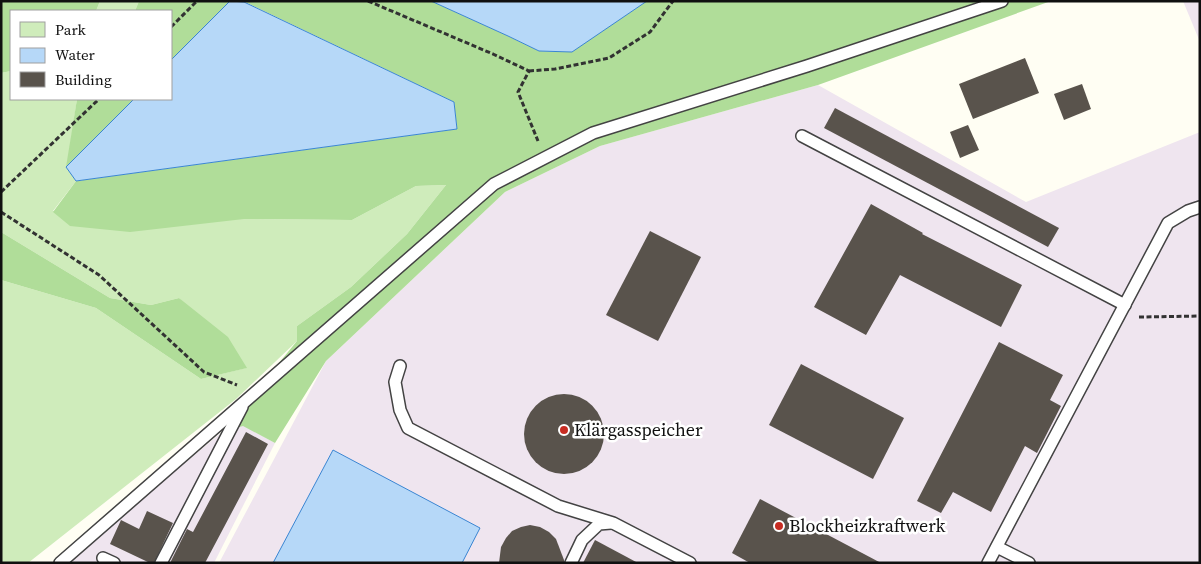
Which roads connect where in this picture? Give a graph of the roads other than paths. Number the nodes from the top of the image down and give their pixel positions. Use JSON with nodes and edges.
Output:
{"nodes":[{"id":1,"x":1002,"y":1,"type":"edge"},
{"id":2,"x":802,"y":136,"type":"dead end"},
{"id":3,"x":1200,"y":207,"type":"edge"},
{"id":4,"x":1125,"y":305,"type":"junction"},
{"id":5,"x":400,"y":366,"type":"dead end"},
{"id":6,"x":245,"y":401,"type":"junction"},
{"id":7,"x":614,"y":522,"type":"junction"},
{"id":8,"x":997,"y":547,"type":"junction"},
{"id":9,"x":60,"y":563,"type":"edge"},
{"id":10,"x":161,"y":563,"type":"edge"},
{"id":11,"x":571,"y":563,"type":"edge"},
{"id":12,"x":690,"y":563,"type":"edge"},
{"id":13,"x":988,"y":563,"type":"edge"},
{"id":14,"x":1029,"y":563,"type":"edge"}],
"edges":[{"from":1,"to":6,"type":"lane"},
{"from":2,"to":4,"type":"lane"},
{"from":3,"to":4,"type":"lane"},
{"from":4,"to":8,"type":"lane"},
{"from":5,"to":7,"type":"lane"},
{"from":6,"to":9,"type":"lane"},
{"from":6,"to":10,"type":"lane"},
{"from":7,"to":11,"type":"lane"},
{"from":7,"to":12,"type":"lane"},
{"from":8,"to":13,"type":"lane"},
{"from":8,"to":14,"type":"lane"}]}
